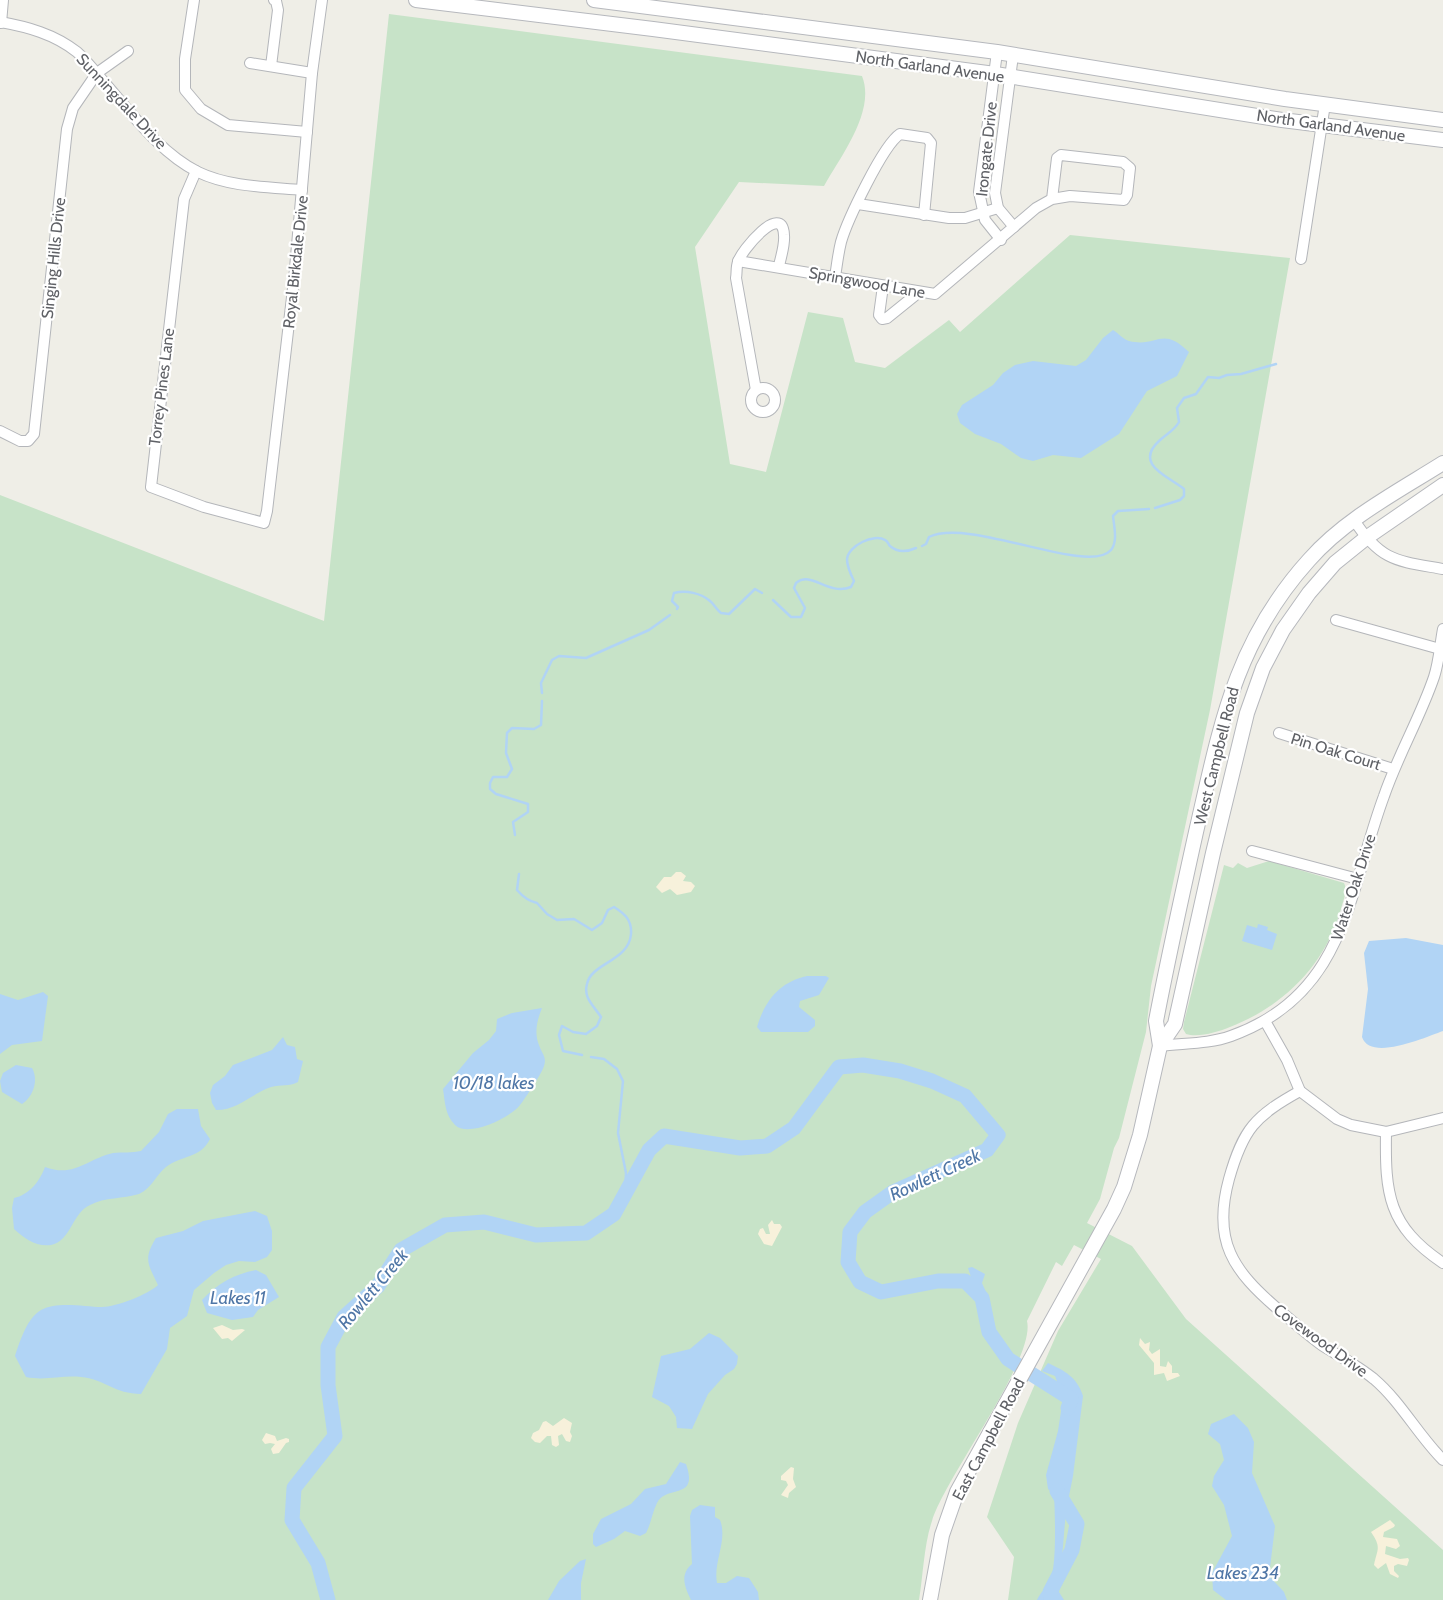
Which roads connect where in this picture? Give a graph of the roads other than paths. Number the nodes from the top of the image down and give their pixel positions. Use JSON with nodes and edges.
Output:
{"nodes":[{"id":1,"x":2,"y":0,"type":"edge"},
{"id":2,"x":194,"y":0,"type":"edge"},
{"id":3,"x":274,"y":0,"type":"edge"},
{"id":4,"x":322,"y":0,"type":"edge"},
{"id":5,"x":416,"y":0,"type":"edge"},
{"id":6,"x":594,"y":0,"type":"edge"},
{"id":7,"x":1,"y":22,"type":"edge"},
{"id":8,"x":128,"y":51,"type":"dead end"},
{"id":9,"x":997,"y":52,"type":"junction"},
{"id":10,"x":1013,"y":55,"type":"junction"},
{"id":11,"x":250,"y":63,"type":"dead end"},
{"id":12,"x":271,"y":66,"type":"junction"},
{"id":13,"x":96,"y":73,"type":"junction"},
{"id":14,"x":312,"y":73,"type":"junction"},
{"id":15,"x":995,"y":74,"type":"junction"},
{"id":16,"x":1010,"y":77,"type":"junction"},
{"id":17,"x":1325,"y":104,"type":"junction"},
{"id":18,"x":1443,"y":120,"type":"edge"},
{"id":19,"x":1322,"y":125,"type":"junction"},
{"id":20,"x":307,"y":132,"type":"junction"},
{"id":21,"x":1443,"y":140,"type":"edge"},
{"id":22,"x":196,"y":171,"type":"junction"},
{"id":23,"x":302,"y":190,"type":"junction"},
{"id":24,"x":1052,"y":199,"type":"junction"},
{"id":25,"x":858,"y":204,"type":"junction"},
{"id":26,"x":998,"y":208,"type":"junction"},
{"id":27,"x":982,"y":214,"type":"junction"},
{"id":28,"x":924,"y":215,"type":"junction"},
{"id":29,"x":1014,"y":227,"type":"junction"},
{"id":30,"x":1000,"y":240,"type":"junction"},
{"id":31,"x":1301,"y":259,"type":"dead end"},
{"id":32,"x":738,"y":261,"type":"junction"},
{"id":33,"x":779,"y":266,"type":"junction"},
{"id":34,"x":835,"y":277,"type":"junction"},
{"id":35,"x":883,"y":286,"type":"junction"},
{"id":36,"x":918,"y":293,"type":"junction"},
{"id":37,"x":756,"y":390,"type":"dead end"},
{"id":38,"x":0,"y":431,"type":"edge"},
{"id":39,"x":1443,"y":462,"type":"edge"},
{"id":40,"x":1443,"y":485,"type":"edge"},
{"id":41,"x":1354,"y":520,"type":"junction"},
{"id":42,"x":264,"y":523,"type":"joint"},
{"id":43,"x":1366,"y":538,"type":"junction"},
{"id":44,"x":1443,"y":569,"type":"edge"},
{"id":45,"x":1336,"y":620,"type":"dead end"},
{"id":46,"x":1443,"y":629,"type":"edge"},
{"id":47,"x":1440,"y":649,"type":"junction"},
{"id":48,"x":1279,"y":734,"type":"dead end"},
{"id":49,"x":1394,"y":769,"type":"junction"},
{"id":50,"x":1252,"y":851,"type":"dead end"},
{"id":51,"x":1358,"y":880,"type":"junction"},
{"id":52,"x":1265,"y":1021,"type":"junction"},
{"id":53,"x":1160,"y":1046,"type":"junction"},
{"id":54,"x":1300,"y":1091,"type":"junction"},
{"id":55,"x":1443,"y":1118,"type":"edge"},
{"id":56,"x":1386,"y":1132,"type":"junction"},
{"id":57,"x":1443,"y":1263,"type":"edge"},
{"id":58,"x":1072,"y":1288,"type":"joint"},
{"id":59,"x":1443,"y":1460,"type":"edge"},
{"id":60,"x":930,"y":1600,"type":"edge"}],
"edges":[{"from":1,"to":7,"type":"street"},
{"from":2,"to":20,"type":"street"},
{"from":3,"to":12,"type":"street"},
{"from":4,"to":14,"type":"street","name":"Royal Birkdale Drive"},
{"from":5,"to":15,"type":"main road","name":"North Garland Avenue"},
{"from":6,"to":9,"type":"main road","name":"North Garland Avenue"},
{"from":7,"to":13,"type":"street","name":"Sunningdale Drive"},
{"from":8,"to":13,"type":"street"},
{"from":9,"to":10,"type":"main road","name":"North Garland Avenue"},
{"from":9,"to":15,"type":"street","name":"Irongate Drive"},
{"from":10,"to":16,"type":"street","name":"Irongate Drive"},
{"from":10,"to":17,"type":"main road","name":"North Garland Avenue"},
{"from":11,"to":12,"type":"street"},
{"from":12,"to":14,"type":"street"},
{"from":13,"to":22,"type":"street","name":"Sunningdale Drive"},
{"from":13,"to":38,"type":"street","name":"Singing Hills Drive"},
{"from":14,"to":20,"type":"street","name":"Royal Birkdale Drive"},
{"from":15,"to":16,"type":"main road","name":"North Garland Avenue"},
{"from":15,"to":27,"type":"street","name":"Irongate Drive"},
{"from":16,"to":19,"type":"main road","name":"North Garland Avenue"},
{"from":16,"to":26,"type":"street","name":"Irongate Drive"},
{"from":17,"to":18,"type":"main road","name":"North Garland Avenue"},
{"from":17,"to":19,"type":"street"},
{"from":19,"to":21,"type":"main road","name":"North Garland Avenue"},
{"from":19,"to":31,"type":"street"},
{"from":20,"to":23,"type":"street","name":"Royal Birkdale Drive"},
{"from":22,"to":23,"type":"street","name":"Sunningdale Drive"},
{"from":22,"to":42,"type":"street","name":"Torrey Pines Lane"},
{"from":23,"to":42,"type":"street","name":"Royal Birkdale Drive"},
{"from":24,"to":24,"type":"street","name":"Springwood Lane"},
{"from":24,"to":29,"type":"street","name":"Springwood Lane"},
{"from":25,"to":28,"type":"street"},
{"from":25,"to":28,"type":"street"},
{"from":25,"to":34,"type":"street"},
{"from":26,"to":27,"type":"street"},
{"from":26,"to":29,"type":"street","name":"Irongate Drive"},
{"from":27,"to":28,"type":"street"},
{"from":27,"to":30,"type":"street","name":"Irongate Drive"},
{"from":29,"to":30,"type":"street","name":"Springwood Lane"},
{"from":30,"to":36,"type":"street","name":"Springwood Lane"},
{"from":32,"to":33,"type":"street","name":"Springwood Lane"},
{"from":32,"to":33,"type":"street"},
{"from":32,"to":37,"type":"street"},
{"from":33,"to":34,"type":"street","name":"Springwood Lane"},
{"from":34,"to":35,"type":"street","name":"Springwood Lane"},
{"from":35,"to":36,"type":"street","name":"Springwood Lane"},
{"from":35,"to":36,"type":"street"},
{"from":39,"to":41,"type":"main road","name":"West Campbell Road"},
{"from":40,"to":43,"type":"main road","name":"West Campbell Road"},
{"from":41,"to":43,"type":"street"},
{"from":41,"to":53,"type":"main road","name":"West Campbell Road"},
{"from":43,"to":44,"type":"street"},
{"from":43,"to":53,"type":"main road","name":"West Campbell Road"},
{"from":45,"to":47,"type":"street"},
{"from":46,"to":47,"type":"street","name":"Water Oak Drive"},
{"from":47,"to":49,"type":"street","name":"Water Oak Drive"},
{"from":48,"to":49,"type":"street","name":"Pin Oak Court"},
{"from":49,"to":51,"type":"street","name":"Water Oak Drive"},
{"from":50,"to":51,"type":"street"},
{"from":51,"to":52,"type":"street","name":"Water Oak Drive"},
{"from":52,"to":53,"type":"street","name":"Water Oak Drive"},
{"from":52,"to":54,"type":"street"},
{"from":53,"to":58,"type":"main road","name":"West Campbell Road"},
{"from":54,"to":56,"type":"street"},
{"from":54,"to":59,"type":"street","name":"Covewood Drive"},
{"from":55,"to":56,"type":"street"},
{"from":56,"to":57,"type":"street"},
{"from":58,"to":60,"type":"main road","name":"East Campbell Road"}]}
